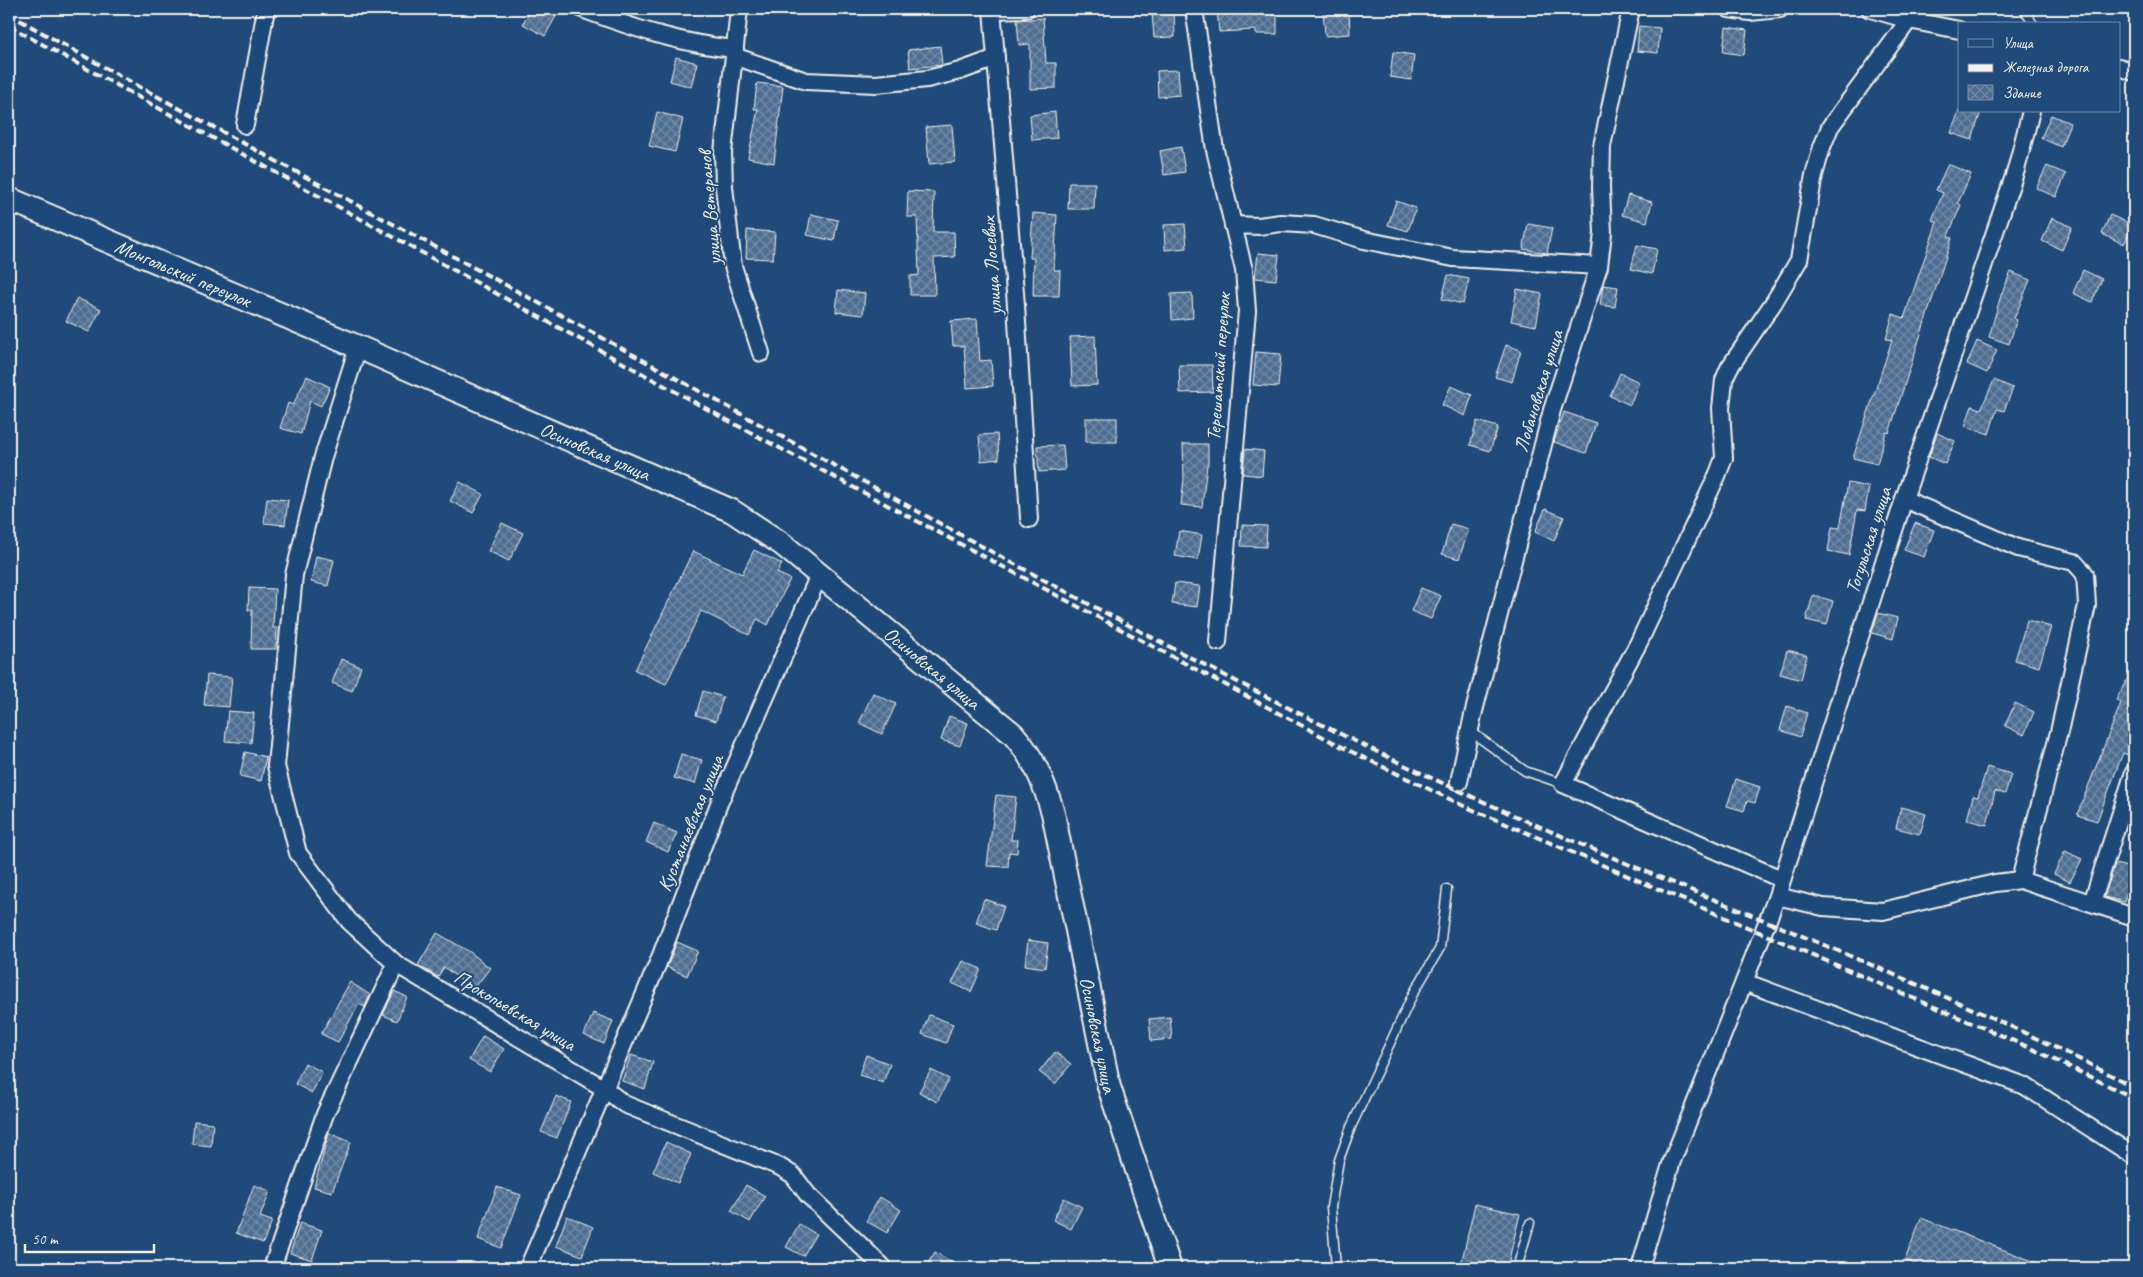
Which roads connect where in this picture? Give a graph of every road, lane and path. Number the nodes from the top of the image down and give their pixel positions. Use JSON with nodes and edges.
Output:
{"nodes":[{"id":1,"x":266,"y":9,"type":"edge"},
{"id":2,"x":582,"y":9,"type":"edge"},
{"id":3,"x":739,"y":9,"type":"edge"},
{"id":4,"x":992,"y":9,"type":"edge"},
{"id":5,"x":1026,"y":9,"type":"edge"},
{"id":6,"x":1194,"y":9,"type":"edge"},
{"id":7,"x":1631,"y":9,"type":"edge"},
{"id":8,"x":1729,"y":9,"type":"edge"},
{"id":9,"x":1780,"y":9,"type":"edge"},
{"id":10,"x":1870,"y":9,"type":"edge"},
{"id":11,"x":2024,"y":9,"type":"edge"},
{"id":12,"x":1909,"y":20,"type":"junction"},
{"id":13,"x":2032,"y":22,"type":"edge"},
{"id":14,"x":1958,"y":30,"type":"edge"},
{"id":15,"x":734,"y":53,"type":"junction"},
{"id":16,"x":996,"y":58,"type":"junction"},
{"id":17,"x":2120,"y":66,"type":"edge"},
{"id":18,"x":2134,"y":72,"type":"edge"},
{"id":19,"x":2031,"y":112,"type":"edge"},
{"id":20,"x":245,"y":125,"type":"dead end"},
{"id":21,"x":9,"y":199,"type":"edge"},
{"id":22,"x":1233,"y":225,"type":"junction"},
{"id":23,"x":1599,"y":266,"type":"junction"},
{"id":24,"x":358,"y":347,"type":"junction"},
{"id":25,"x":761,"y":353,"type":"dead end"},
{"id":26,"x":1904,"y":499,"type":"junction"},
{"id":27,"x":1029,"y":519,"type":"dead end"},
{"id":28,"x":819,"y":575,"type":"junction"},
{"id":29,"x":1218,"y":642,"type":"dead end"},
{"id":30,"x":1470,"y":731,"type":"junction"},
{"id":31,"x":2134,"y":772,"type":"edge"},
{"id":32,"x":1459,"y":782,"type":"dead end"},
{"id":33,"x":1563,"y":784,"type":"junction"},
{"id":34,"x":1781,"y":878,"type":"junction"},
{"id":35,"x":2020,"y":880,"type":"junction"},
{"id":36,"x":1447,"y":889,"type":"dead end"},
{"id":37,"x":1776,"y":896,"type":"junction"},
{"id":38,"x":2092,"y":903,"type":"junction"},
{"id":39,"x":2134,"y":916,"type":"edge"},
{"id":40,"x":396,"y":964,"type":"junction"},
{"id":41,"x":1744,"y":982,"type":"junction"},
{"id":42,"x":605,"y":1089,"type":"junction"},
{"id":43,"x":2134,"y":1156,"type":"edge"},
{"id":44,"x":1530,"y":1222,"type":"dead end"},
{"id":45,"x":272,"y":1268,"type":"edge"},
{"id":46,"x":528,"y":1268,"type":"edge"},
{"id":47,"x":884,"y":1268,"type":"edge"},
{"id":48,"x":1170,"y":1268,"type":"edge"},
{"id":49,"x":1336,"y":1268,"type":"edge"},
{"id":50,"x":1517,"y":1268,"type":"edge"},
{"id":51,"x":1640,"y":1268,"type":"edge"}],
"edges":[{"from":1,"to":20,"type":"street"},
{"from":2,"to":15,"type":"street"},
{"from":3,"to":15,"type":"street","name":"улица Ветеранов"},
{"from":4,"to":5,"type":"street"},
{"from":4,"to":16,"type":"street","name":"улица Лосевых"},
{"from":6,"to":22,"type":"street","name":"Терешатский переулок"},
{"from":7,"to":23,"type":"street","name":"Лобановская улица"},
{"from":8,"to":9,"type":"street"},
{"from":10,"to":12,"type":"street"},
{"from":11,"to":13,"type":"lane"},
{"from":12,"to":14,"type":"street"},
{"from":12,"to":33,"type":"street"},
{"from":15,"to":16,"type":"street"},
{"from":15,"to":25,"type":"street","name":"улица Ветеранов"},
{"from":16,"to":27,"type":"street","name":"улица Лосевых"},
{"from":17,"to":18,"type":"street"},
{"from":19,"to":26,"type":"street","name":"Тогульская улица"},
{"from":21,"to":24,"type":"main road","name":"Монгольский переулок"},
{"from":22,"to":23,"type":"street"},
{"from":22,"to":29,"type":"street","name":"Терешатский переулок"},
{"from":23,"to":30,"type":"street","name":"Лобановская улица"},
{"from":24,"to":28,"type":"main road","name":"Осиновская улица"},
{"from":24,"to":40,"type":"street","name":"Прокопьевская улица"},
{"from":26,"to":34,"type":"street","name":"Тогульская улица"},
{"from":26,"to":35,"type":"street"},
{"from":28,"to":42,"type":"street","name":"Кустанаевская улица"},
{"from":28,"to":48,"type":"main road","name":"Осиновская улица"},
{"from":30,"to":32,"type":"street","name":"Лобановская улица"},
{"from":30,"to":33,"type":"lane"},
{"from":31,"to":38,"type":"street"},
{"from":33,"to":34,"type":"street"},
{"from":34,"to":37,"type":"street","name":"Тогульская улица"},
{"from":35,"to":37,"type":"street"},
{"from":35,"to":38,"type":"street"},
{"from":36,"to":49,"type":"lane"},
{"from":37,"to":41,"type":"street","name":"Тогульская улица"},
{"from":38,"to":39,"type":"street"},
{"from":40,"to":42,"type":"street","name":"Прокопьевская улица"},
{"from":40,"to":45,"type":"street"},
{"from":41,"to":43,"type":"street"},
{"from":41,"to":51,"type":"street","name":"Тогульская улица"},
{"from":42,"to":46,"type":"street","name":"Кустанаевская улица"},
{"from":42,"to":47,"type":"street","name":"Прокопьевская улица"},
{"from":44,"to":50,"type":"lane"}]}
